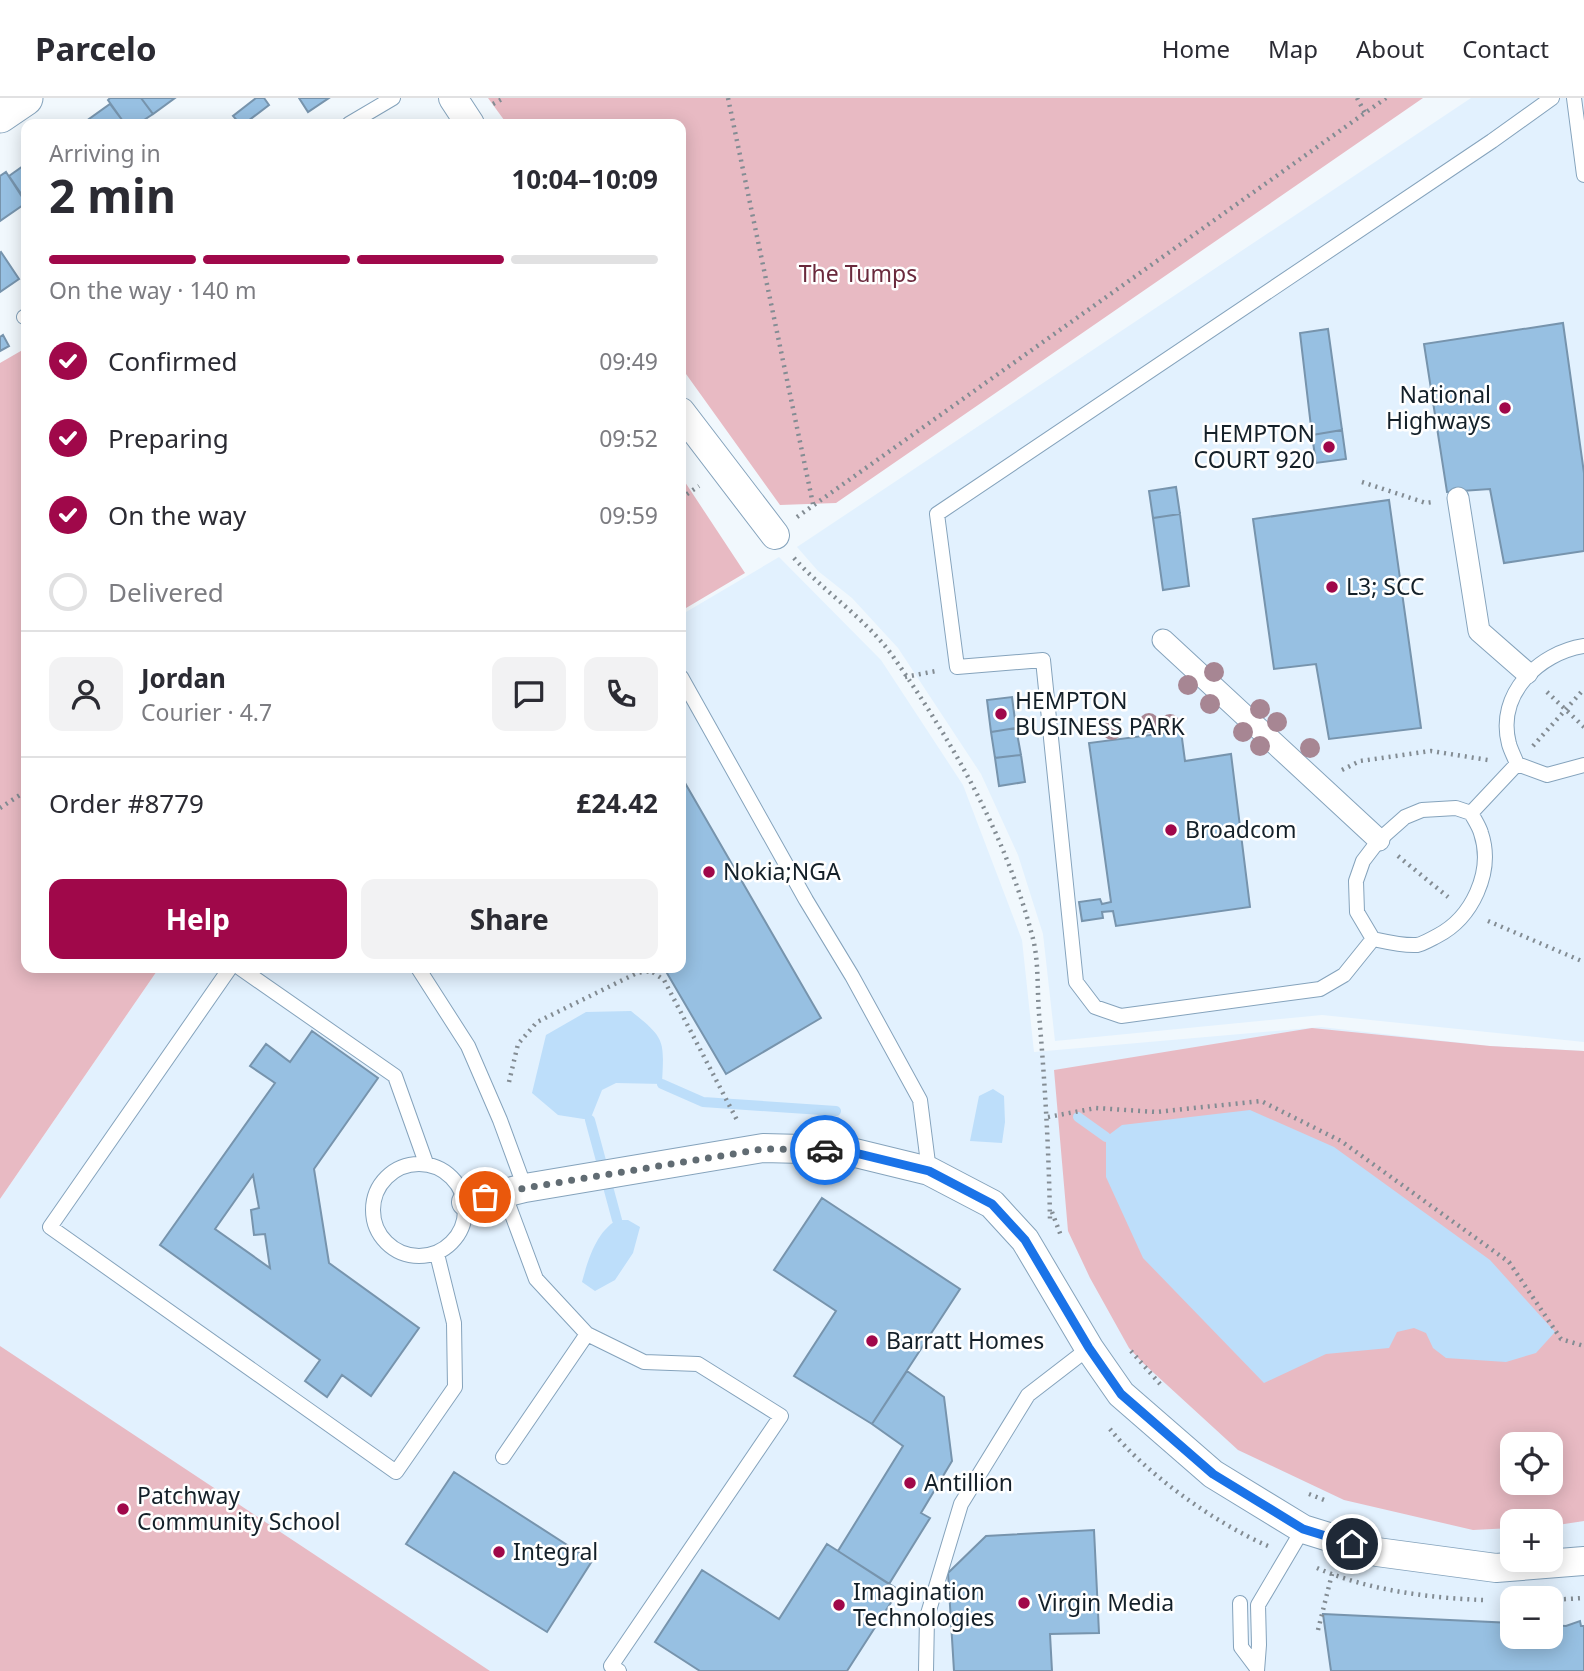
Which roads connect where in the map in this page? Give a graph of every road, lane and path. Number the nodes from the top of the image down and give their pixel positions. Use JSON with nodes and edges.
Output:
{"nodes":[{"id":1,"x":25,"y":98,"type":"edge"},
{"id":2,"x":393,"y":98,"type":"edge"},
{"id":3,"x":453,"y":98,"type":"edge"},
{"id":4,"x":728,"y":98,"type":"edge"},
{"id":5,"x":1357,"y":98,"type":"edge"},
{"id":6,"x":1386,"y":98,"type":"edge"},
{"id":7,"x":1552,"y":98,"type":"edge"},
{"id":8,"x":1574,"y":98,"type":"edge"},
{"id":9,"x":1365,"y":113,"type":"junction"},
{"id":10,"x":0,"y":115,"type":"edge"},
{"id":11,"x":357,"y":119,"type":"edge"},
{"id":12,"x":467,"y":119,"type":"edge"},
{"id":13,"x":1584,"y":175,"type":"edge"},
{"id":14,"x":686,"y":419,"type":"edge"},
{"id":15,"x":1362,"y":482,"type":"dead end"},
{"id":16,"x":1458,"y":498,"type":"joint"},
{"id":17,"x":813,"y":504,"type":"junction"},
{"id":18,"x":775,"y":535,"type":"junction"},
{"id":19,"x":1163,"y":640,"type":"dead end"},
{"id":20,"x":1584,"y":646,"type":"edge"},
{"id":21,"x":1527,"y":673,"type":"junction"},
{"id":22,"x":686,"y":686,"type":"edge"},
{"id":23,"x":1584,"y":689,"type":"edge"},
{"id":24,"x":1566,"y":709,"type":"junction"},
{"id":25,"x":1584,"y":727,"type":"edge"},
{"id":26,"x":1517,"y":764,"type":"junction"},
{"id":27,"x":1584,"y":765,"type":"edge"},
{"id":28,"x":1322,"y":790,"type":"junction"},
{"id":29,"x":21,"y":794,"type":"edge"},
{"id":30,"x":0,"y":808,"type":"edge"},
{"id":31,"x":1471,"y":813,"type":"junction"},
{"id":32,"x":1378,"y":840,"type":"junction"},
{"id":33,"x":1373,"y":939,"type":"junction"},
{"id":34,"x":227,"y":973,"type":"edge"},
{"id":35,"x":247,"y":973,"type":"edge"},
{"id":36,"x":421,"y":973,"type":"edge"},
{"id":37,"x":637,"y":973,"type":"edge"},
{"id":38,"x":654,"y":973,"type":"edge"},
{"id":39,"x":1048,"y":1117,"type":"junction"},
{"id":40,"x":500,"y":1120,"type":"junction"},
{"id":41,"x":752,"y":1150,"type":"junction"},
{"id":42,"x":426,"y":1163,"type":"junction"},
{"id":43,"x":929,"y":1171,"type":"junction"},
{"id":44,"x":514,"y":1190,"type":"junction"},
{"id":45,"x":466,"y":1202,"type":"junction"},
{"id":46,"x":1050,"y":1207,"type":"junction"},
{"id":47,"x":1050,"y":1233,"type":"dead end"},
{"id":48,"x":1063,"y":1241,"type":"dead end"},
{"id":49,"x":437,"y":1254,"type":"junction"},
{"id":50,"x":587,"y":1334,"type":"junction"},
{"id":51,"x":1584,"y":1346,"type":"edge"},
{"id":52,"x":1089,"y":1348,"type":"junction"},
{"id":53,"x":1129,"y":1348,"type":"dead end"},
{"id":54,"x":1163,"y":1387,"type":"dead end"},
{"id":55,"x":503,"y":1457,"type":"dead end"},
{"id":56,"x":1303,"y":1491,"type":"dead end"},
{"id":57,"x":1334,"y":1504,"type":"dead end"},
{"id":58,"x":1303,"y":1529,"type":"junction"},
{"id":59,"x":1584,"y":1561,"type":"edge"},
{"id":60,"x":1332,"y":1574,"type":"dead end"},
{"id":61,"x":1584,"y":1598,"type":"edge"},
{"id":62,"x":1563,"y":1599,"type":"edge"},
{"id":63,"x":1240,"y":1603,"type":"dead end"},
{"id":64,"x":1318,"y":1630,"type":"dead end"},
{"id":65,"x":1256,"y":1669,"type":"edge"},
{"id":66,"x":619,"y":1671,"type":"edge"},
{"id":67,"x":926,"y":1671,"type":"edge"}],
"edges":[{"from":1,"to":10,"type":"street"},
{"from":2,"to":11,"type":"lane"},
{"from":3,"to":12,"type":"street"},
{"from":4,"to":17,"type":"path"},
{"from":5,"to":9,"type":"path"},
{"from":6,"to":9,"type":"path"},
{"from":7,"to":33,"type":"lane"},
{"from":8,"to":13,"type":"lane"},
{"from":9,"to":17,"type":"path"},
{"from":14,"to":18,"type":"street"},
{"from":15,"to":16,"type":"path"},
{"from":16,"to":21,"type":"street"},
{"from":17,"to":18,"type":"path"},
{"from":18,"to":39,"type":"path"},
{"from":19,"to":28,"type":"street"},
{"from":20,"to":21,"type":"lane"},
{"from":21,"to":24,"type":"path"},
{"from":21,"to":26,"type":"lane"},
{"from":22,"to":43,"type":"lane"},
{"from":23,"to":24,"type":"path"},
{"from":24,"to":25,"type":"path"},
{"from":24,"to":26,"type":"path"},
{"from":26,"to":27,"type":"lane"},
{"from":26,"to":28,"type":"path"},
{"from":26,"to":31,"type":"lane"},
{"from":28,"to":32,"type":"street"},
{"from":29,"to":30,"type":"path"},
{"from":31,"to":32,"type":"lane"},
{"from":31,"to":33,"type":"lane"},
{"from":32,"to":33,"type":"lane"},
{"from":34,"to":49,"type":"lane"},
{"from":35,"to":42,"type":"lane"},
{"from":36,"to":40,"type":"lane"},
{"from":37,"to":40,"type":"path"},
{"from":38,"to":41,"type":"path"},
{"from":39,"to":46,"type":"path"},
{"from":39,"to":51,"type":"path"},
{"from":40,"to":44,"type":"lane"},
{"from":41,"to":43,"type":"street"},
{"from":41,"to":44,"type":"street"},
{"from":42,"to":45,"type":"lane"},
{"from":42,"to":49,"type":"lane"},
{"from":43,"to":52,"type":"street"},
{"from":44,"to":45,"type":"street"},
{"from":44,"to":50,"type":"lane"},
{"from":45,"to":49,"type":"lane"},
{"from":46,"to":47,"type":"path"},
{"from":46,"to":48,"type":"path"},
{"from":50,"to":55,"type":"lane"},
{"from":50,"to":66,"type":"lane"},
{"from":52,"to":58,"type":"street"},
{"from":52,"to":67,"type":"lane"},
{"from":53,"to":54,"type":"path"},
{"from":56,"to":57,"type":"path"},
{"from":58,"to":59,"type":"street"},
{"from":58,"to":65,"type":"lane"},
{"from":60,"to":64,"type":"path"},
{"from":61,"to":62,"type":"path"},
{"from":63,"to":65,"type":"lane"}]}
